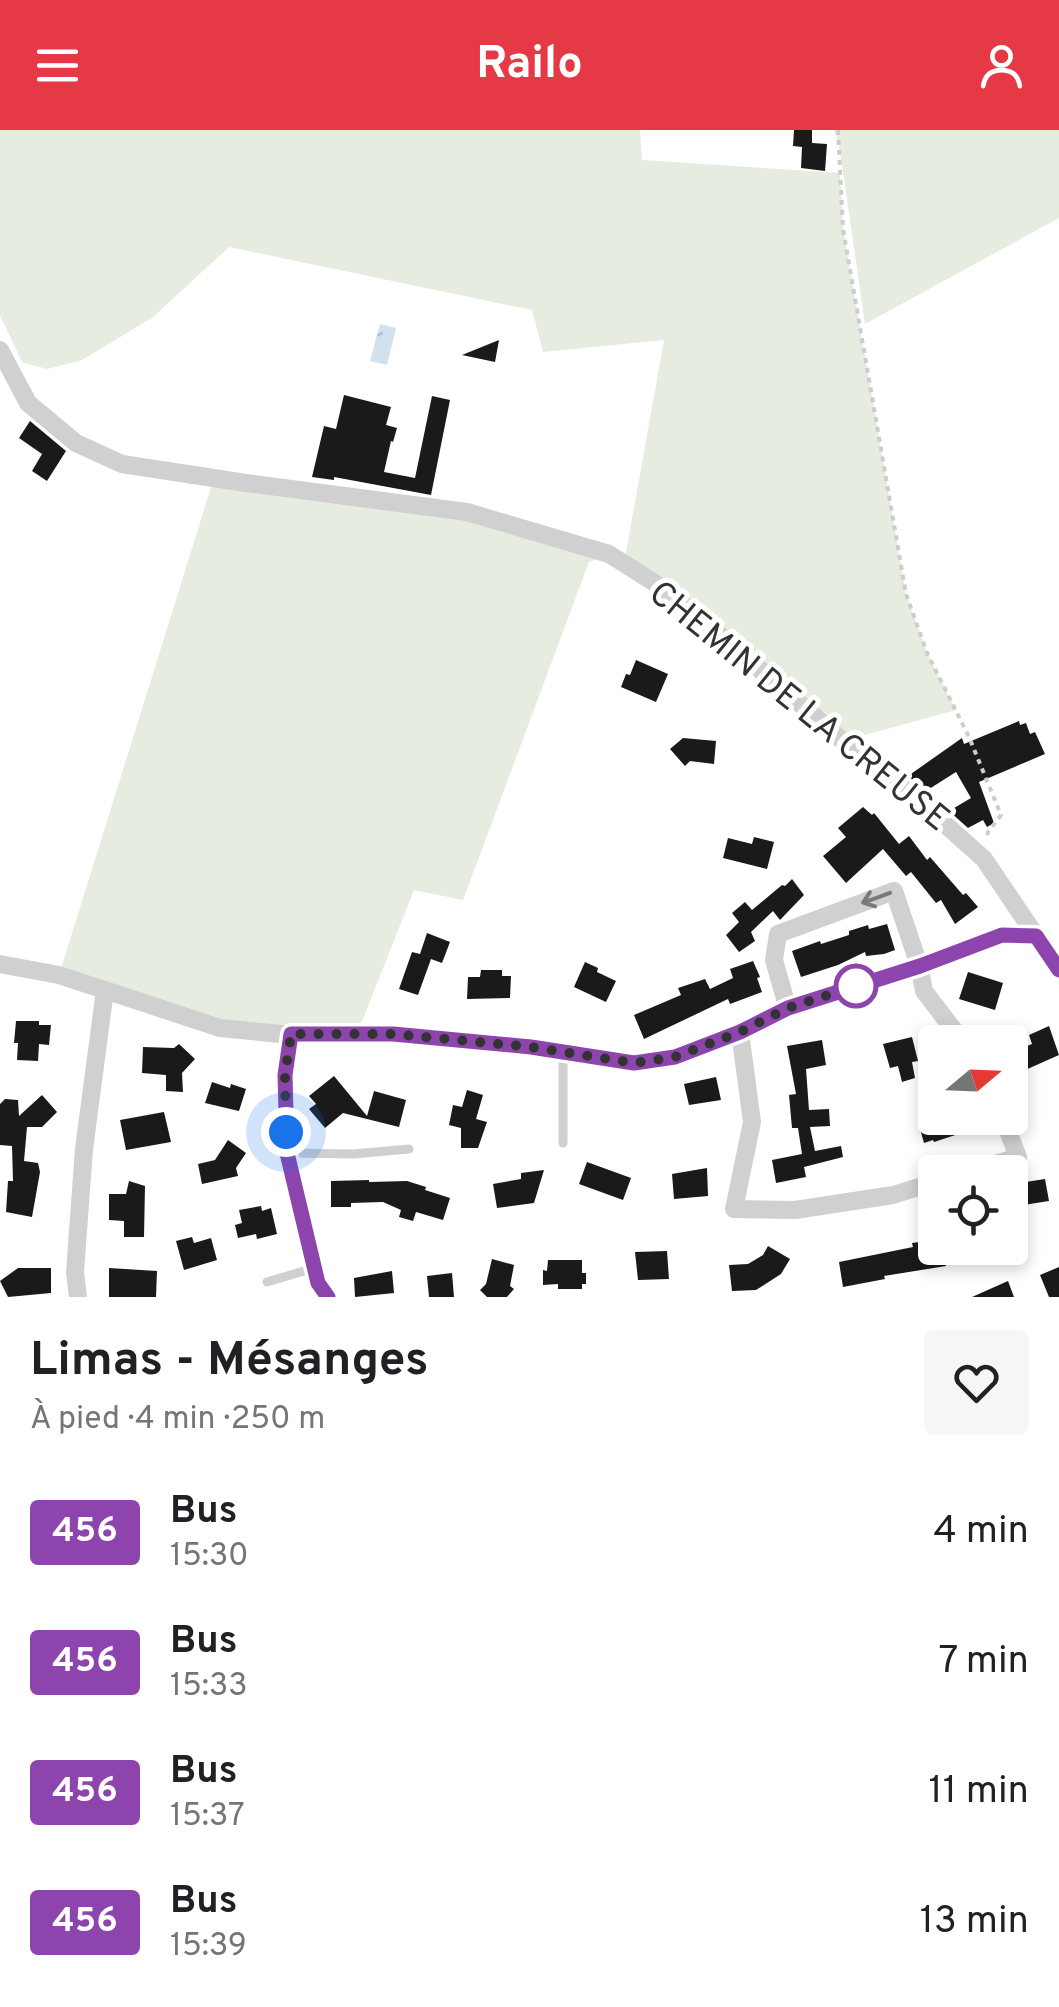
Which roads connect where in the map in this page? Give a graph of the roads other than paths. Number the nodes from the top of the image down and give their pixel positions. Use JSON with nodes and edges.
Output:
{"nodes":[{"id":1,"x":0,"y":350,"type":"edge"},
{"id":2,"x":1036,"y":936,"type":"junction"},
{"id":3,"x":0,"y":964,"type":"edge"},
{"id":4,"x":920,"y":966,"type":"junction"},
{"id":5,"x":1059,"y":970,"type":"edge"},
{"id":6,"x":105,"y":990,"type":"junction"},
{"id":7,"x":788,"y":1008,"type":"junction"},
{"id":8,"x":950,"y":1025,"type":"edge"},
{"id":9,"x":740,"y":1032,"type":"junction"},
{"id":10,"x":291,"y":1034,"type":"junction"},
{"id":11,"x":563,"y":1052,"type":"junction"},
{"id":12,"x":562,"y":1143,"type":"dead end"},
{"id":13,"x":409,"y":1149,"type":"dead end"},
{"id":14,"x":287,"y":1153,"type":"junction"},
{"id":15,"x":918,"y":1187,"type":"edge"},
{"id":16,"x":314,"y":1268,"type":"junction"},
{"id":17,"x":267,"y":1282,"type":"dead end"},
{"id":18,"x":78,"y":1297,"type":"edge"},
{"id":19,"x":328,"y":1297,"type":"edge"}],
"edges":[{"from":1,"to":2,"type":"street","name":"CHEMIN DE LA CREUSE"},
{"from":2,"to":4,"type":"street"},
{"from":2,"to":5,"type":"street","name":"CHEMIN DE LA CREUSE"},
{"from":3,"to":6,"type":"street"},
{"from":4,"to":7,"type":"street"},
{"from":4,"to":7,"type":"street","one_way":true},
{"from":4,"to":8,"type":"street"},
{"from":6,"to":10,"type":"street"},
{"from":6,"to":18,"type":"street"},
{"from":7,"to":9,"type":"street"},
{"from":9,"to":11,"type":"street"},
{"from":9,"to":15,"type":"street"},
{"from":10,"to":11,"type":"street"},
{"from":10,"to":14,"type":"street"},
{"from":11,"to":12,"type":"lane"},
{"from":13,"to":14,"type":"lane"},
{"from":14,"to":16,"type":"street"},
{"from":16,"to":17,"type":"lane"},
{"from":16,"to":19,"type":"street"}]}
